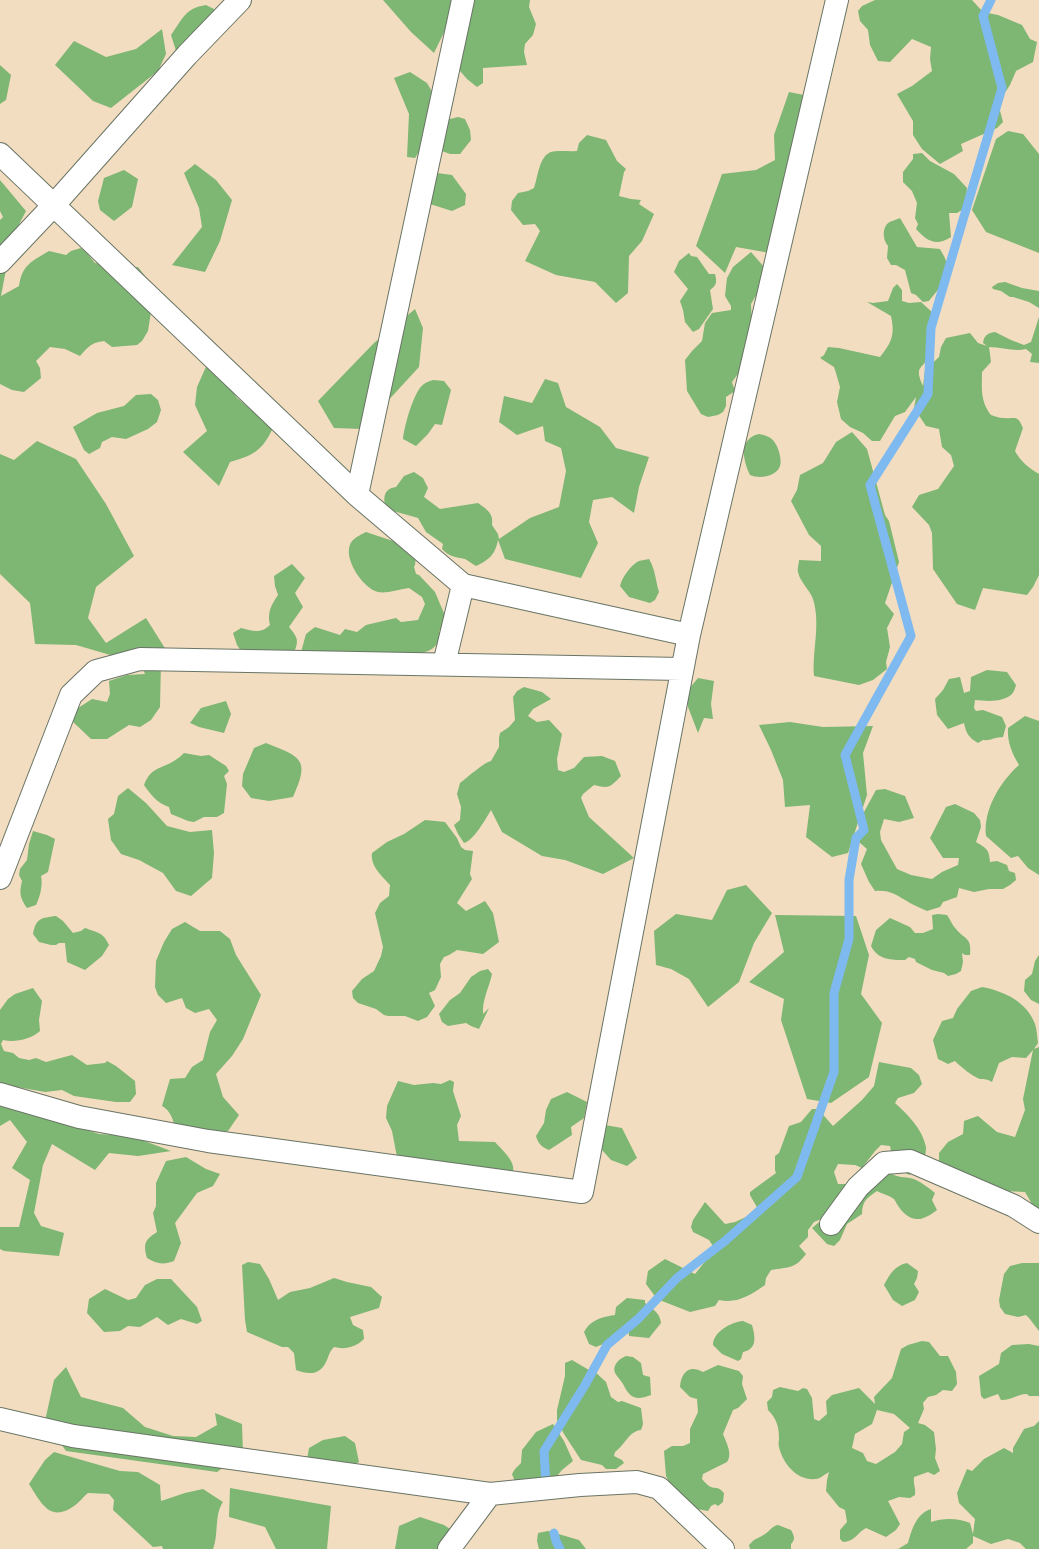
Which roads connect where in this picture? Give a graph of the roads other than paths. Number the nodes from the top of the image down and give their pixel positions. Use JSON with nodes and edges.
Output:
{"nodes":[{"id":1,"x":240,"y":0,"type":"edge"},
{"id":2,"x":463,"y":0,"type":"edge"},
{"id":3,"x":836,"y":0,"type":"edge"},
{"id":4,"x":0,"y":154,"type":"edge"},
{"id":5,"x":53,"y":206,"type":"junction"},
{"id":6,"x":0,"y":262,"type":"edge"},
{"id":7,"x":357,"y":495,"type":"junction"},
{"id":8,"x":463,"y":585,"type":"junction"},
{"id":9,"x":689,"y":635,"type":"junction"},
{"id":10,"x":444,"y":664,"type":"junction"},
{"id":11,"x":682,"y":669,"type":"junction"},
{"id":12,"x":0,"y":878,"type":"edge"},
{"id":13,"x":0,"y":1094,"type":"edge"},
{"id":14,"x":1039,"y":1222,"type":"edge"},
{"id":15,"x":831,"y":1224,"type":"dead end"},
{"id":16,"x":0,"y":1419,"type":"edge"},
{"id":17,"x":490,"y":1494,"type":"junction"},
{"id":18,"x":450,"y":1549,"type":"edge"},
{"id":19,"x":723,"y":1549,"type":"edge"}],
"edges":[{"from":1,"to":5,"type":"street"},
{"from":2,"to":7,"type":"street"},
{"from":3,"to":9,"type":"street"},
{"from":4,"to":5,"type":"street"},
{"from":5,"to":6,"type":"street"},
{"from":5,"to":7,"type":"street"},
{"from":7,"to":8,"type":"street"},
{"from":8,"to":9,"type":"street"},
{"from":8,"to":10,"type":"street"},
{"from":9,"to":11,"type":"street"},
{"from":10,"to":11,"type":"street"},
{"from":10,"to":12,"type":"street"},
{"from":11,"to":13,"type":"street"},
{"from":14,"to":15,"type":"street"},
{"from":16,"to":17,"type":"street"},
{"from":17,"to":18,"type":"street"},
{"from":17,"to":19,"type":"street"}]}
